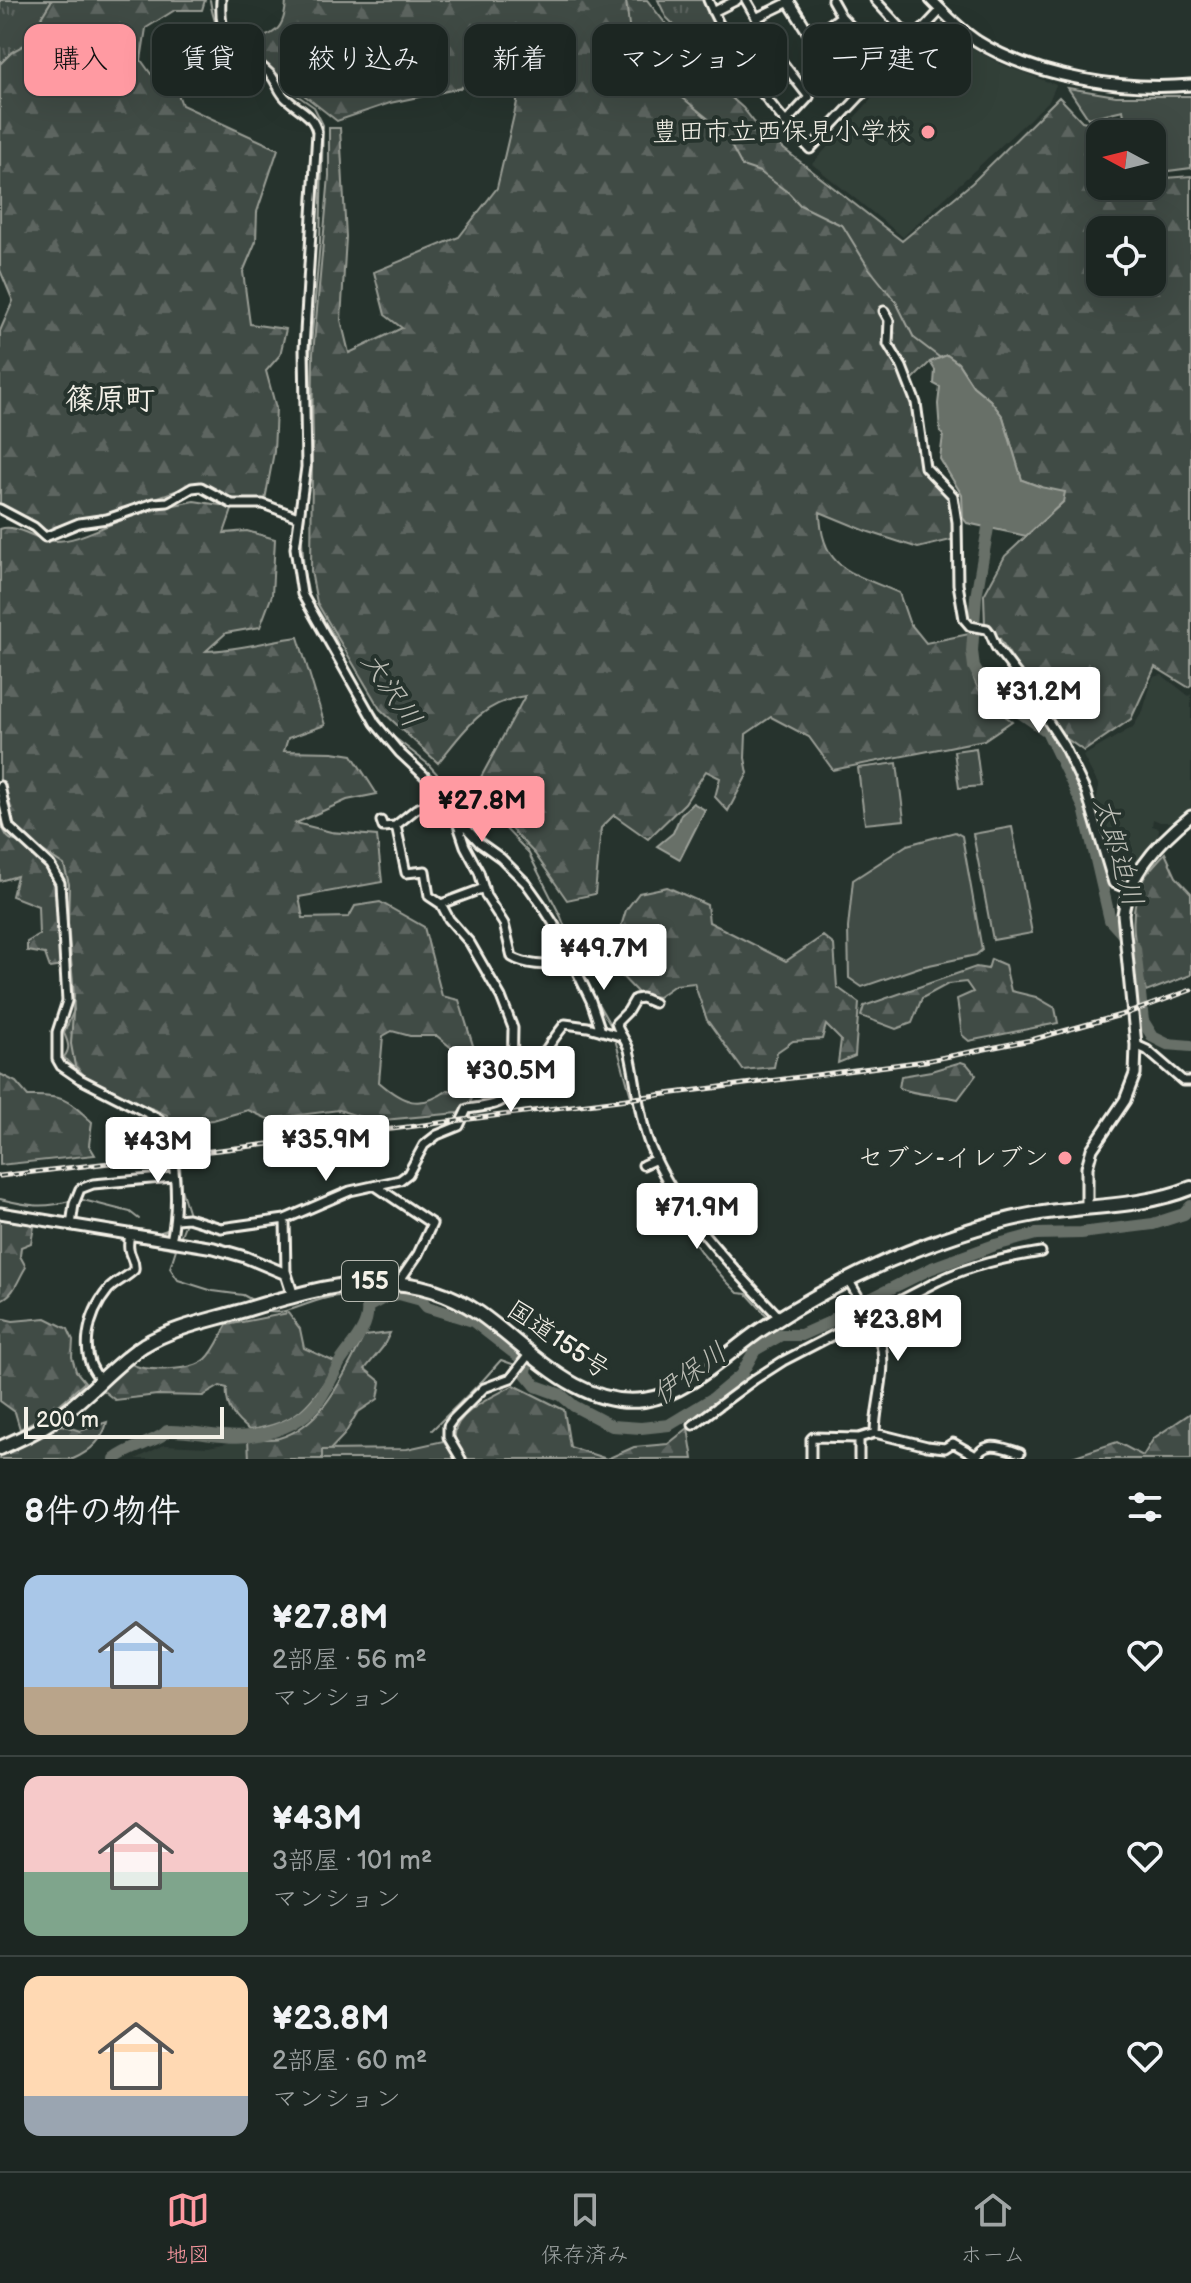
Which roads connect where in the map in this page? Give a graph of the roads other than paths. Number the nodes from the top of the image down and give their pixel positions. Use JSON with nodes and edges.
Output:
{"nodes":[{"id":1,"x":221,"y":0,"type":"edge"},
{"id":2,"x":708,"y":0,"type":"edge"},
{"id":3,"x":737,"y":0,"type":"edge"},
{"id":4,"x":746,"y":0,"type":"edge"},
{"id":5,"x":832,"y":0,"type":"edge"},
{"id":6,"x":875,"y":0,"type":"edge"},
{"id":7,"x":931,"y":0,"type":"edge"},
{"id":8,"x":788,"y":1,"type":"edge"},
{"id":9,"x":941,"y":10,"type":"junction"},
{"id":10,"x":713,"y":12,"type":"junction"},
{"id":11,"x":841,"y":16,"type":"junction"},
{"id":12,"x":756,"y":18,"type":"junction"},
{"id":13,"x":803,"y":24,"type":"edge"},
{"id":14,"x":830,"y":24,"type":"edge"},
{"id":15,"x":848,"y":24,"type":"edge"},
{"id":16,"x":897,"y":24,"type":"edge"},
{"id":17,"x":928,"y":24,"type":"edge"},
{"id":18,"x":1191,"y":85,"type":"edge"},
{"id":19,"x":859,"y":96,"type":"edge"},
{"id":20,"x":785,"y":123,"type":"junction"},
{"id":21,"x":884,"y":311,"type":"dead end"},
{"id":22,"x":0,"y":509,"type":"edge"},
{"id":23,"x":298,"y":517,"type":"junction"},
{"id":24,"x":0,"y":786,"type":"edge"},
{"id":25,"x":447,"y":797,"type":"junction"},
{"id":26,"x":456,"y":808,"type":"junction"},
{"id":27,"x":1191,"y":816,"type":"edge"},
{"id":28,"x":381,"y":821,"type":"dead end"},
{"id":29,"x":395,"y":826,"type":"junction"},
{"id":30,"x":484,"y":888,"type":"junction"},
{"id":31,"x":1128,"y":889,"type":"junction"},
{"id":32,"x":441,"y":904,"type":"junction"},
{"id":33,"x":572,"y":965,"type":"junction"},
{"id":34,"x":654,"y":1003,"type":"dead end"},
{"id":35,"x":604,"y":1032,"type":"junction"},
{"id":36,"x":620,"y":1036,"type":"junction"},
{"id":37,"x":1136,"y":1045,"type":"junction"},
{"id":38,"x":485,"y":1076,"type":"dead end"},
{"id":39,"x":515,"y":1080,"type":"junction"},
{"id":40,"x":1191,"y":1081,"type":"edge"},
{"id":41,"x":655,"y":1160,"type":"junction"},
{"id":42,"x":643,"y":1165,"type":"dead end"},
{"id":43,"x":173,"y":1177,"type":"junction"},
{"id":44,"x":377,"y":1187,"type":"junction"},
{"id":45,"x":1191,"y":1188,"type":"edge"},
{"id":46,"x":1087,"y":1207,"type":"junction"},
{"id":47,"x":0,"y":1213,"type":"edge"},
{"id":48,"x":176,"y":1219,"type":"junction"},
{"id":49,"x":285,"y":1219,"type":"junction"},
{"id":50,"x":71,"y":1225,"type":"junction"},
{"id":51,"x":130,"y":1235,"type":"junction"},
{"id":52,"x":171,"y":1241,"type":"junction"},
{"id":53,"x":1041,"y":1252,"type":"dead end"},
{"id":54,"x":286,"y":1274,"type":"junction"},
{"id":55,"x":849,"y":1281,"type":"junction"},
{"id":56,"x":398,"y":1283,"type":"junction"},
{"id":57,"x":293,"y":1296,"type":"junction"},
{"id":58,"x":868,"y":1316,"type":"junction"},
{"id":59,"x":780,"y":1318,"type":"junction"},
{"id":60,"x":529,"y":1354,"type":"junction"},
{"id":61,"x":101,"y":1380,"type":"junction"},
{"id":62,"x":693,"y":1425,"type":"dead end"},
{"id":63,"x":875,"y":1433,"type":"junction"},
{"id":64,"x":859,"y":1438,"type":"junction"},
{"id":65,"x":0,"y":1448,"type":"edge"},
{"id":66,"x":1020,"y":1453,"type":"dead end"},
{"id":67,"x":975,"y":1458,"type":"edge"},
{"id":68,"x":461,"y":1459,"type":"edge"},
{"id":69,"x":811,"y":1459,"type":"edge"},
{"id":70,"x":859,"y":1459,"type":"edge"}],
"edges":[{"from":1,"to":23,"type":"street"},
{"from":2,"to":10,"type":"street"},
{"from":3,"to":10,"type":"street"},
{"from":4,"to":12,"type":"street"},
{"from":5,"to":11,"type":"street"},
{"from":6,"to":16,"type":"street"},
{"from":7,"to":9,"type":"street"},
{"from":8,"to":12,"type":"street"},
{"from":8,"to":13,"type":"street"},
{"from":9,"to":17,"type":"street"},
{"from":9,"to":18,"type":"street"},
{"from":10,"to":20,"type":"street"},
{"from":11,"to":14,"type":"street"},
{"from":11,"to":15,"type":"street"},
{"from":12,"to":20,"type":"street"},
{"from":19,"to":20,"type":"street"},
{"from":21,"to":31,"type":"street"},
{"from":22,"to":23,"type":"street"},
{"from":23,"to":25,"type":"street"},
{"from":24,"to":43,"type":"street"},
{"from":25,"to":26,"type":"street"},
{"from":25,"to":29,"type":"street"},
{"from":26,"to":30,"type":"street"},
{"from":26,"to":33,"type":"street"},
{"from":27,"to":31,"type":"street"},
{"from":28,"to":29,"type":"street"},
{"from":29,"to":32,"type":"street"},
{"from":30,"to":32,"type":"street"},
{"from":30,"to":33,"type":"street"},
{"from":31,"to":37,"type":"street"},
{"from":32,"to":39,"type":"street"},
{"from":33,"to":35,"type":"street"},
{"from":34,"to":36,"type":"street"},
{"from":35,"to":36,"type":"street"},
{"from":35,"to":39,"type":"street"},
{"from":36,"to":41,"type":"street"},
{"from":37,"to":40,"type":"street"},
{"from":37,"to":46,"type":"street"},
{"from":38,"to":39,"type":"street"},
{"from":39,"to":44,"type":"street"},
{"from":41,"to":42,"type":"street"},
{"from":41,"to":59,"type":"street"},
{"from":43,"to":48,"type":"street"},
{"from":43,"to":50,"type":"street"},
{"from":44,"to":49,"type":"street"},
{"from":44,"to":56,"type":"street"},
{"from":45,"to":46,"type":"highway","name":"国道155号","number":"155"},
{"from":46,"to":55,"type":"highway","name":"国道155号","number":"155"},
{"from":47,"to":50,"type":"street"},
{"from":48,"to":49,"type":"street"},
{"from":48,"to":52,"type":"street"},
{"from":49,"to":54,"type":"street"},
{"from":50,"to":51,"type":"street"},
{"from":51,"to":52,"type":"street"},
{"from":51,"to":61,"type":"street"},
{"from":52,"to":54,"type":"street"},
{"from":53,"to":58,"type":"street"},
{"from":54,"to":57,"type":"street"},
{"from":55,"to":58,"type":"street"},
{"from":55,"to":59,"type":"highway","name":"国道155号","number":"155"},
{"from":56,"to":57,"type":"highway","name":"国道155号","number":"155"},
{"from":56,"to":60,"type":"highway","name":"国道155号","number":"155"},
{"from":57,"to":61,"type":"highway","name":"国道155号","number":"155"},
{"from":58,"to":62,"type":"street"},
{"from":58,"to":63,"type":"street"},
{"from":59,"to":60,"type":"highway","name":"国道155号","number":"155"},
{"from":60,"to":68,"type":"street"},
{"from":61,"to":65,"type":"highway","name":"国道155号","number":"155"},
{"from":63,"to":64,"type":"street"},
{"from":63,"to":67,"type":"street"},
{"from":64,"to":69,"type":"street"},
{"from":64,"to":70,"type":"street"},
{"from":66,"to":67,"type":"street"}]}
